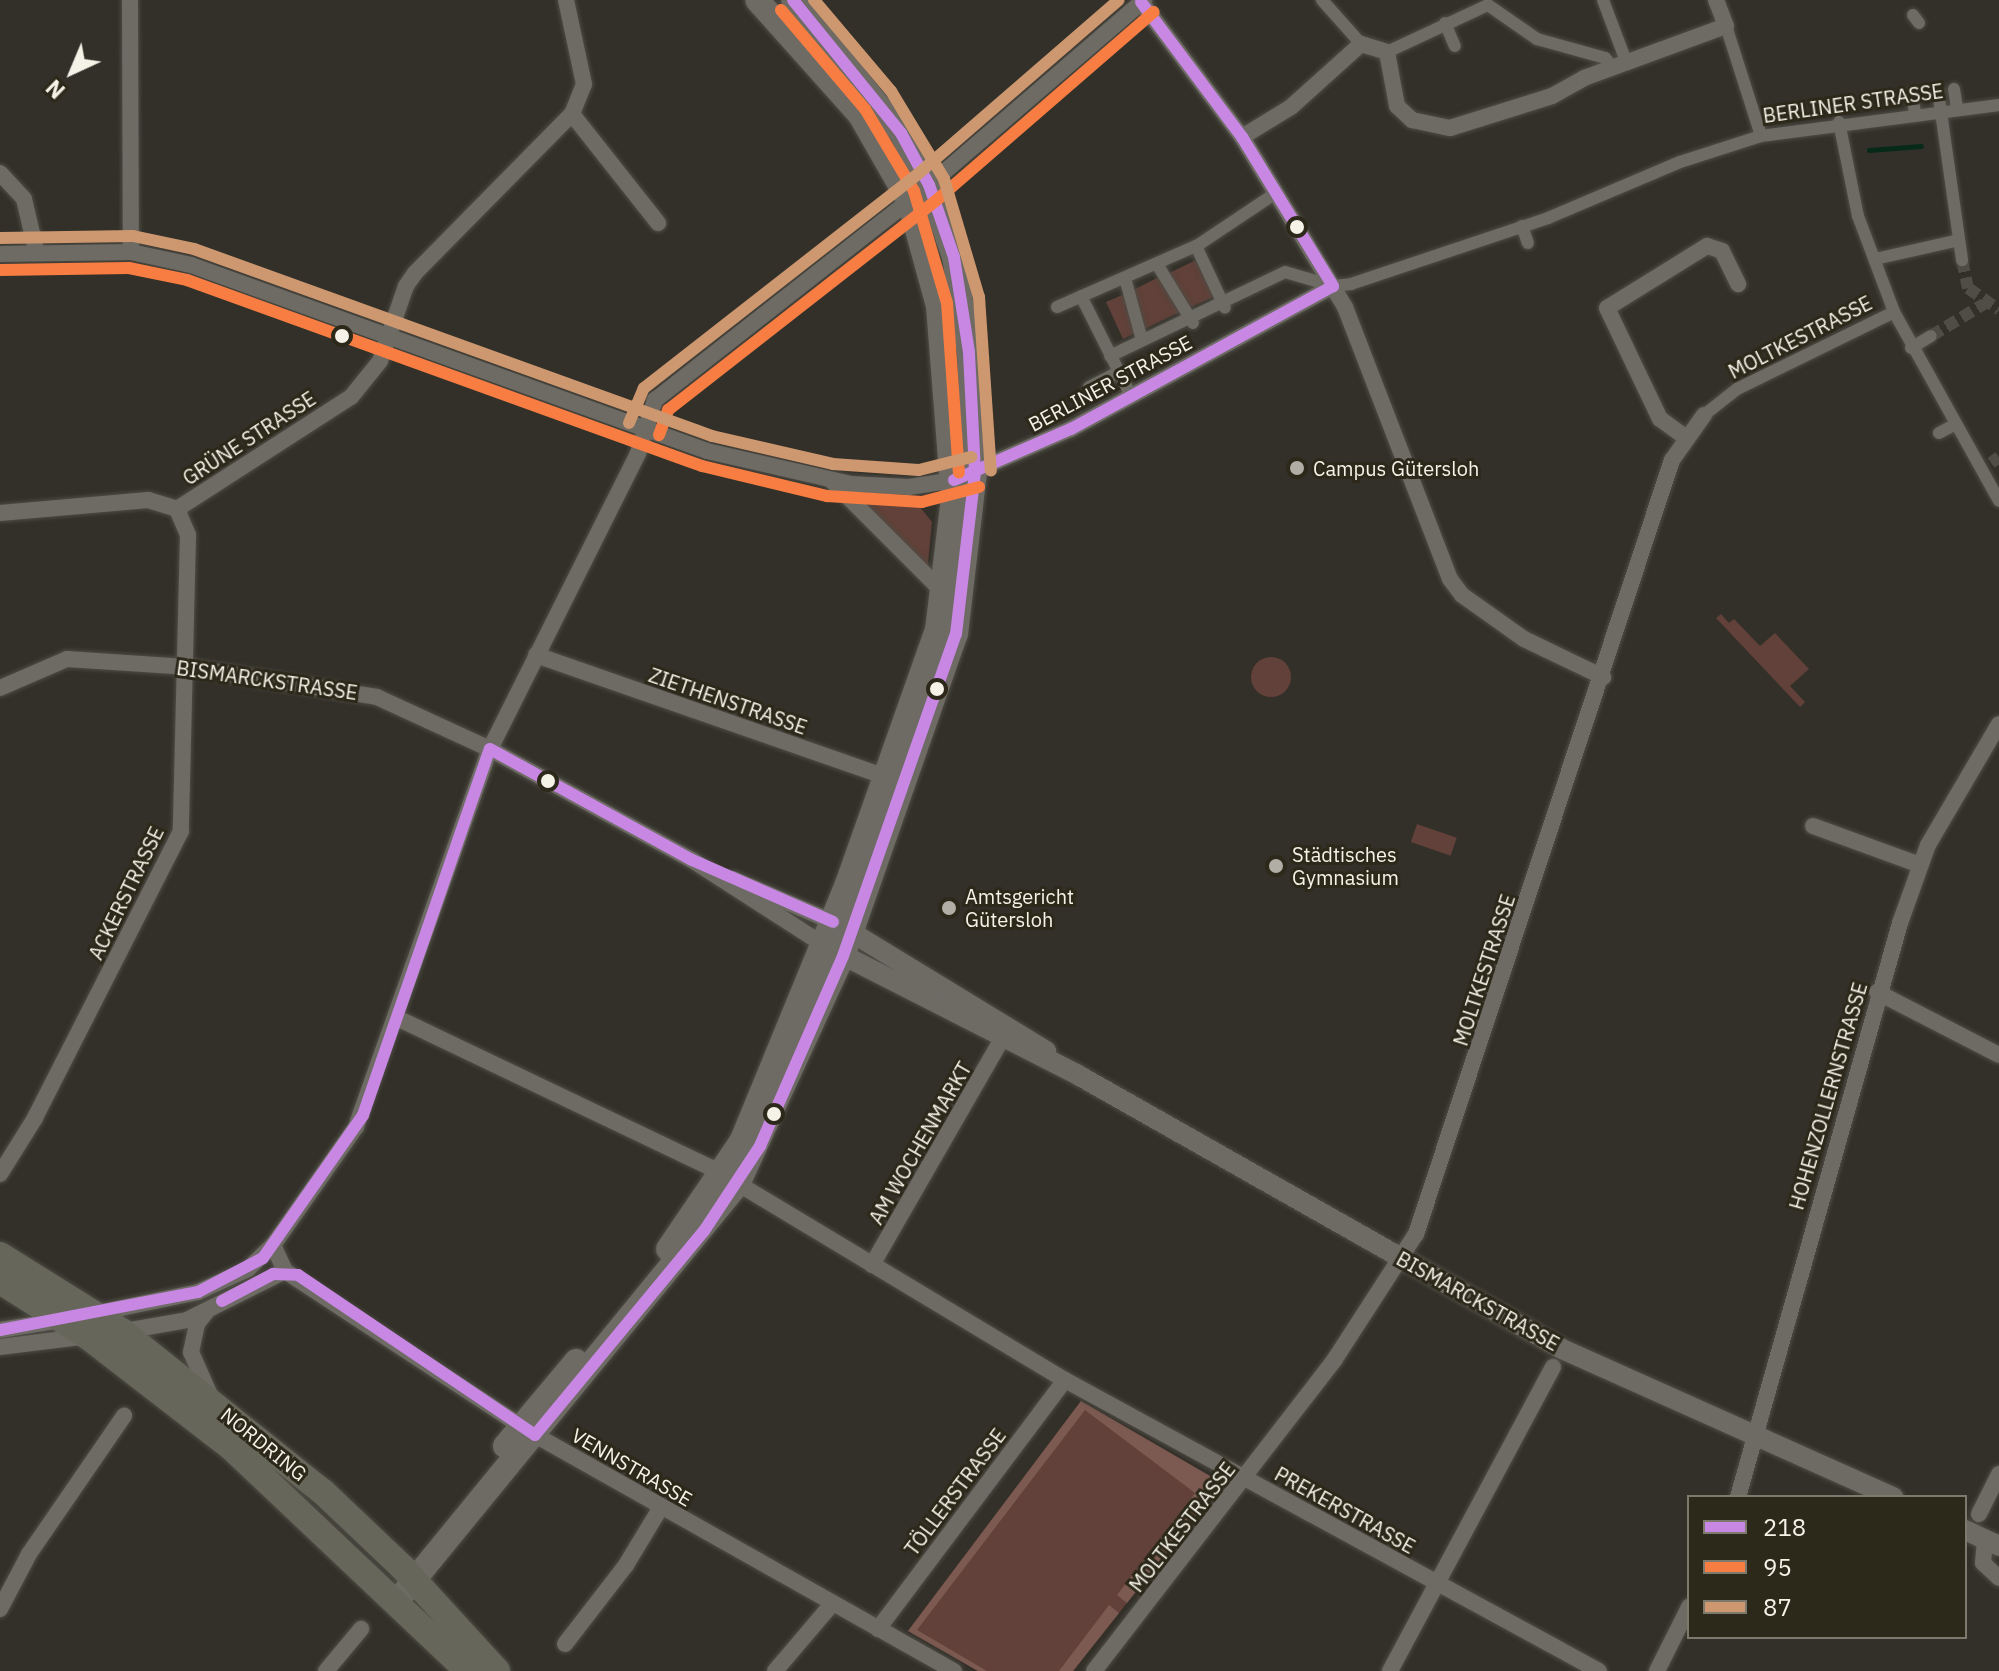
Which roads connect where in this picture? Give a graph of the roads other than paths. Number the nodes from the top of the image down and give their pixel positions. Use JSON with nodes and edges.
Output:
{"nodes":[{"id":1,"x":130,"y":0,"type":"edge"},
{"id":2,"x":566,"y":0,"type":"edge"},
{"id":3,"x":757,"y":0,"type":"edge"},
{"id":4,"x":793,"y":0,"type":"edge"},
{"id":5,"x":1322,"y":0,"type":"edge"},
{"id":6,"x":1603,"y":0,"type":"edge"},
{"id":7,"x":1716,"y":0,"type":"edge"},
{"id":8,"x":1137,"y":1,"type":"edge"},
{"id":9,"x":1488,"y":2,"type":"edge"},
{"id":10,"x":1445,"y":23,"type":"junction"},
{"id":11,"x":1726,"y":26,"type":"junction"},
{"id":12,"x":1361,"y":44,"type":"junction"},
{"id":13,"x":1455,"y":46,"type":"dead end"},
{"id":14,"x":1619,"y":46,"type":"junction"},
{"id":15,"x":1387,"y":52,"type":"junction"},
{"id":16,"x":1615,"y":63,"type":"junction"},
{"id":17,"x":1954,"y":89,"type":"dead end"},
{"id":18,"x":1938,"y":91,"type":"dead end"},
{"id":19,"x":1912,"y":94,"type":"dead end"},
{"id":20,"x":1999,"y":105,"type":"edge"},
{"id":21,"x":1957,"y":109,"type":"junction"},
{"id":22,"x":1941,"y":110,"type":"junction"},
{"id":23,"x":1915,"y":113,"type":"junction"},
{"id":24,"x":572,"y":114,"type":"junction"},
{"id":25,"x":1839,"y":122,"type":"junction"},
{"id":26,"x":1761,"y":136,"type":"junction"},
{"id":27,"x":1242,"y":137,"type":"junction"},
{"id":28,"x":0,"y":173,"type":"edge"},
{"id":29,"x":929,"y":185,"type":"junction"},
{"id":30,"x":1276,"y":193,"type":"junction"},
{"id":31,"x":909,"y":201,"type":"junction"},
{"id":32,"x":658,"y":223,"type":"dead end"},
{"id":33,"x":1522,"y":226,"type":"junction"},
{"id":34,"x":1959,"y":240,"type":"junction"},
{"id":35,"x":1468,"y":243,"type":"junction"},
{"id":36,"x":1528,"y":243,"type":"dead end"},
{"id":37,"x":1196,"y":246,"type":"junction"},
{"id":38,"x":36,"y":250,"type":"junction"},
{"id":39,"x":131,"y":252,"type":"junction"},
{"id":40,"x":0,"y":254,"type":"edge"},
{"id":41,"x":1142,"y":255,"type":"dead end"},
{"id":42,"x":1472,"y":256,"type":"dead end"},
{"id":43,"x":1875,"y":259,"type":"junction"},
{"id":44,"x":1962,"y":260,"type":"tunnel mouth"},
{"id":45,"x":1410,"y":261,"type":"junction"},
{"id":46,"x":1152,"y":266,"type":"junction"},
{"id":47,"x":1416,"y":274,"type":"dead end"},
{"id":48,"x":1125,"y":278,"type":"junction"},
{"id":49,"x":1738,"y":284,"type":"dead end"},
{"id":50,"x":1333,"y":286,"type":"junction"},
{"id":51,"x":1081,"y":296,"type":"junction"},
{"id":52,"x":1224,"y":305,"type":"junction"},
{"id":53,"x":1057,"y":307,"type":"dead end"},
{"id":54,"x":1894,"y":312,"type":"junction"},
{"id":55,"x":1192,"y":320,"type":"junction"},
{"id":56,"x":390,"y":334,"type":"junction"},
{"id":57,"x":1931,"y":336,"type":"tunnel mouth"},
{"id":58,"x":1142,"y":340,"type":"junction"},
{"id":59,"x":1911,"y":348,"type":"junction"},
{"id":60,"x":1110,"y":356,"type":"junction"},
{"id":61,"x":1118,"y":372,"type":"junction"},
{"id":62,"x":1089,"y":387,"type":"dead end"},
{"id":63,"x":1131,"y":396,"type":"junction"},
{"id":64,"x":1704,"y":415,"type":"joint"},
{"id":65,"x":1954,"y":425,"type":"junction"},
{"id":66,"x":644,"y":429,"type":"junction"},
{"id":67,"x":1939,"y":433,"type":"dead end"},
{"id":68,"x":1685,"y":437,"type":"junction"},
{"id":69,"x":964,"y":476,"type":"junction"},
{"id":70,"x":831,"y":480,"type":"junction"},
{"id":71,"x":1999,"y":501,"type":"edge"},
{"id":72,"x":177,"y":509,"type":"junction"},
{"id":73,"x":0,"y":513,"type":"edge"},
{"id":74,"x":943,"y":592,"type":"junction"},
{"id":75,"x":536,"y":655,"type":"junction"},
{"id":76,"x":186,"y":667,"type":"junction"},
{"id":77,"x":1603,"y":677,"type":"junction"},
{"id":78,"x":0,"y":688,"type":"edge"},
{"id":79,"x":1999,"y":724,"type":"edge"},
{"id":80,"x":490,"y":749,"type":"junction"},
{"id":81,"x":897,"y":780,"type":"junction"},
{"id":82,"x":1813,"y":826,"type":"dead end"},
{"id":83,"x":692,"y":860,"type":"junction"},
{"id":84,"x":1920,"y":865,"type":"junction"},
{"id":85,"x":842,"y":926,"type":"junction"},
{"id":86,"x":833,"y":951,"type":"junction"},
{"id":87,"x":1877,"y":992,"type":"junction"},
{"id":88,"x":397,"y":1018,"type":"junction"},
{"id":89,"x":1006,"y":1033,"type":"junction"},
{"id":90,"x":1999,"y":1055,"type":"edge"},
{"id":91,"x":0,"y":1174,"type":"edge"},
{"id":92,"x":731,"y":1180,"type":"junction"},
{"id":93,"x":273,"y":1245,"type":"junction"},
{"id":94,"x":0,"y":1255,"type":"edge"},
{"id":95,"x":1402,"y":1259,"type":"junction"},
{"id":96,"x":867,"y":1262,"type":"junction"},
{"id":97,"x":285,"y":1271,"type":"junction"},
{"id":98,"x":10,"y":1286,"type":"edge"},
{"id":99,"x":209,"y":1309,"type":"junction"},
{"id":100,"x":64,"y":1320,"type":"junction"},
{"id":101,"x":92,"y":1325,"type":"junction"},
{"id":102,"x":0,"y":1330,"type":"edge"},
{"id":103,"x":123,"y":1332,"type":"junction"},
{"id":104,"x":0,"y":1347,"type":"edge"},
{"id":105,"x":1553,"y":1367,"type":"dead end"},
{"id":106,"x":1065,"y":1380,"type":"junction"},
{"id":107,"x":215,"y":1404,"type":"junction"},
{"id":108,"x":124,"y":1416,"type":"dead end"},
{"id":109,"x":528,"y":1431,"type":"junction"},
{"id":110,"x":1754,"y":1433,"type":"junction"},
{"id":111,"x":1999,"y":1474,"type":"edge"},
{"id":112,"x":1246,"y":1479,"type":"junction"},
{"id":113,"x":1738,"y":1495,"type":"edge"},
{"id":114,"x":1889,"y":1495,"type":"edge"},
{"id":115,"x":661,"y":1507,"type":"junction"},
{"id":116,"x":1979,"y":1514,"type":"dead end"},
{"id":117,"x":1967,"y":1531,"type":"edge"},
{"id":118,"x":1993,"y":1545,"type":"edge"},
{"id":119,"x":410,"y":1574,"type":"junction"},
{"id":120,"x":1999,"y":1578,"type":"edge"},
{"id":121,"x":1437,"y":1584,"type":"junction"},
{"id":122,"x":392,"y":1595,"type":"junction"},
{"id":123,"x":832,"y":1604,"type":"junction"},
{"id":124,"x":0,"y":1609,"type":"edge"},
{"id":125,"x":1687,"y":1611,"type":"edge"},
{"id":126,"x":361,"y":1629,"type":"dead end"},
{"id":127,"x":878,"y":1629,"type":"junction"},
{"id":128,"x":565,"y":1644,"type":"dead end"},
{"id":129,"x":326,"y":1671,"type":"edge"},
{"id":130,"x":468,"y":1671,"type":"edge"},
{"id":131,"x":497,"y":1671,"type":"edge"},
{"id":132,"x":775,"y":1671,"type":"edge"},
{"id":133,"x":954,"y":1671,"type":"edge"},
{"id":134,"x":1094,"y":1671,"type":"edge"},
{"id":135,"x":1390,"y":1671,"type":"edge"},
{"id":136,"x":1599,"y":1671,"type":"edge"},
{"id":137,"x":1657,"y":1671,"type":"edge"}],
"edges":[{"from":1,"to":39,"type":"street"},
{"from":2,"to":24,"type":"street"},
{"from":3,"to":31,"type":"main road"},
{"from":4,"to":29,"type":"main road"},
{"from":5,"to":12,"type":"street"},
{"from":6,"to":14,"type":"street"},
{"from":7,"to":11,"type":"street"},
{"from":8,"to":27,"type":"street"},
{"from":8,"to":29,"type":"street"},
{"from":9,"to":10,"type":"street"},
{"from":9,"to":16,"type":"street"},
{"from":10,"to":13,"type":"street"},
{"from":10,"to":15,"type":"street"},
{"from":11,"to":16,"type":"street"},
{"from":11,"to":26,"type":"street"},
{"from":12,"to":15,"type":"street"},
{"from":12,"to":27,"type":"street"},
{"from":14,"to":16,"type":"street"},
{"from":14,"to":16,"type":"street"},
{"from":15,"to":16,"type":"street"},
{"from":17,"to":21,"type":"street"},
{"from":18,"to":22,"type":"street"},
{"from":19,"to":23,"type":"street"},
{"from":20,"to":21,"type":"street","name":"BERLINER STRASSE"},
{"from":21,"to":22,"type":"street","name":"BERLINER STRASSE"},
{"from":22,"to":23,"type":"street","name":"BERLINER STRASSE"},
{"from":22,"to":34,"type":"street"},
{"from":23,"to":25,"type":"street","name":"BERLINER STRASSE"},
{"from":24,"to":32,"type":"street"},
{"from":24,"to":56,"type":"street","name":"GRÜNE STRASSE"},
{"from":25,"to":26,"type":"street","name":"BERLINER STRASSE"},
{"from":25,"to":43,"type":"street"},
{"from":26,"to":33,"type":"street","name":"BERLINER STRASSE"},
{"from":27,"to":30,"type":"street"},
{"from":28,"to":38,"type":"street"},
{"from":29,"to":31,"type":"street"},
{"from":29,"to":69,"type":"main road"},
{"from":30,"to":37,"type":"street"},
{"from":30,"to":50,"type":"street"},
{"from":31,"to":66,"type":"street"},
{"from":31,"to":69,"type":"main road"},
{"from":33,"to":35,"type":"street","name":"BERLINER STRASSE"},
{"from":33,"to":36,"type":"street"},
{"from":34,"to":43,"type":"street"},
{"from":34,"to":44,"type":"street"},
{"from":35,"to":42,"type":"street"},
{"from":35,"to":45,"type":"street","name":"BERLINER STRASSE"},
{"from":37,"to":46,"type":"street"},
{"from":37,"to":52,"type":"street"},
{"from":38,"to":39,"type":"street","name":"BERLINER STRASSE"},
{"from":38,"to":40,"type":"street","name":"BERLINER STRASSE"},
{"from":39,"to":56,"type":"street","name":"BERLINER STRASSE"},
{"from":41,"to":46,"type":"street"},
{"from":43,"to":54,"type":"street"},
{"from":45,"to":47,"type":"street"},
{"from":45,"to":50,"type":"street","name":"BERLINER STRASSE"},
{"from":46,"to":48,"type":"street"},
{"from":46,"to":55,"type":"street"},
{"from":48,"to":51,"type":"street"},
{"from":48,"to":58,"type":"street"},
{"from":49,"to":68,"type":"street"},
{"from":50,"to":52,"type":"street"},
{"from":50,"to":63,"type":"street","name":"BERLINER STRASSE"},
{"from":50,"to":77,"type":"street"},
{"from":51,"to":53,"type":"street"},
{"from":51,"to":60,"type":"street"},
{"from":52,"to":55,"type":"street"},
{"from":54,"to":59,"type":"street"},
{"from":54,"to":64,"type":"street","name":"MOLTKESTRASSE"},
{"from":55,"to":58,"type":"street"},
{"from":56,"to":66,"type":"street","name":"BERLINER STRASSE"},
{"from":56,"to":72,"type":"street","name":"GRÜNE STRASSE"},
{"from":57,"to":59,"type":"street"},
{"from":58,"to":60,"type":"street"},
{"from":59,"to":65,"type":"street"},
{"from":60,"to":61,"type":"street"},
{"from":61,"to":62,"type":"street"},
{"from":61,"to":63,"type":"street"},
{"from":63,"to":69,"type":"street","name":"BERLINER STRASSE"},
{"from":64,"to":68,"type":"street","name":"MOLTKESTRASSE"},
{"from":65,"to":67,"type":"street"},
{"from":65,"to":71,"type":"street"},
{"from":66,"to":70,"type":"street","name":"BERLINER STRASSE"},
{"from":66,"to":75,"type":"street"},
{"from":68,"to":77,"type":"street","name":"MOLTKESTRASSE"},
{"from":69,"to":70,"type":"street","name":"BERLINER STRASSE"},
{"from":69,"to":74,"type":"main road"},
{"from":69,"to":81,"type":"main road"},
{"from":70,"to":74,"type":"street"},
{"from":72,"to":73,"type":"street","name":"GRÜNE STRASSE"},
{"from":72,"to":76,"type":"street","name":"ACKERSTRASSE"},
{"from":74,"to":81,"type":"main road"},
{"from":75,"to":80,"type":"street"},
{"from":75,"to":81,"type":"street","name":"ZIETHENSTRASSE"},
{"from":76,"to":78,"type":"street","name":"BISMARCKSTRASSE"},
{"from":76,"to":80,"type":"street","name":"BISMARCKSTRASSE"},
{"from":76,"to":91,"type":"street","name":"ACKERSTRASSE"},
{"from":77,"to":95,"type":"street","name":"MOLTKESTRASSE"},
{"from":79,"to":84,"type":"street","name":"HOHENZOLLERNSTRASSE"},
{"from":80,"to":83,"type":"street","name":"BISMARCKSTRASSE"},
{"from":80,"to":88,"type":"street"},
{"from":81,"to":85,"type":"main road"},
{"from":82,"to":84,"type":"street"},
{"from":83,"to":85,"type":"street","name":"BISMARCKSTRASSE"},
{"from":83,"to":86,"type":"street","name":"BISMARCKSTRASSE"},
{"from":84,"to":87,"type":"street","name":"HOHENZOLLERNSTRASSE"},
{"from":85,"to":86,"type":"main road"},
{"from":85,"to":89,"type":"street","name":"BISMARCKSTRASSE"},
{"from":86,"to":89,"type":"street","name":"BISMARCKSTRASSE"},
{"from":86,"to":92,"type":"main road"},
{"from":87,"to":90,"type":"street"},
{"from":87,"to":110,"type":"street","name":"HOHENZOLLERNSTRASSE"},
{"from":88,"to":92,"type":"street","name":"PREKERSTRASSE"},
{"from":88,"to":93,"type":"street"},
{"from":89,"to":95,"type":"street","name":"BISMARCKSTRASSE"},
{"from":89,"to":96,"type":"street","name":"AM WOCHENMARKT"},
{"from":92,"to":96,"type":"street","name":"PREKERSTRASSE"},
{"from":92,"to":109,"type":"main road"},
{"from":93,"to":97,"type":"street"},
{"from":93,"to":101,"type":"street"},
{"from":94,"to":101,"type":"main road","name":"NORDRING"},
{"from":95,"to":110,"type":"street","name":"BISMARCKSTRASSE"},
{"from":95,"to":112,"type":"street","name":"MOLTKESTRASSE"},
{"from":96,"to":106,"type":"street","name":"PREKERSTRASSE"},
{"from":97,"to":99,"type":"street"},
{"from":97,"to":109,"type":"street","name":"VENNSTRASSE"},
{"from":98,"to":100,"type":"main road","name":"NORDRING"},
{"from":99,"to":103,"type":"street"},
{"from":99,"to":107,"type":"street"},
{"from":100,"to":101,"type":"main road","name":"NORDRING"},
{"from":100,"to":102,"type":"street"},
{"from":101,"to":103,"type":"main road","name":"NORDRING"},
{"from":101,"to":104,"type":"street"},
{"from":101,"to":122,"type":"main road","name":"NORDRING"},
{"from":103,"to":107,"type":"main road","name":"NORDRING"},
{"from":105,"to":121,"type":"street"},
{"from":106,"to":112,"type":"street","name":"PREKERSTRASSE"},
{"from":106,"to":127,"type":"street","name":"TÖLLERSTRASSE"},
{"from":107,"to":119,"type":"main road","name":"NORDRING"},
{"from":108,"to":124,"type":"street"},
{"from":109,"to":115,"type":"street","name":"VENNSTRASSE"},
{"from":109,"to":119,"type":"main road"},
{"from":110,"to":113,"type":"street","name":"HOHENZOLLERNSTRASSE"},
{"from":110,"to":114,"type":"street","name":"BISMARCKSTRASSE"},
{"from":111,"to":116,"type":"street"},
{"from":112,"to":121,"type":"street","name":"PREKERSTRASSE"},
{"from":112,"to":134,"type":"street","name":"MOLTKESTRASSE"},
{"from":115,"to":123,"type":"street","name":"VENNSTRASSE"},
{"from":115,"to":128,"type":"street"},
{"from":117,"to":118,"type":"street"},
{"from":118,"to":120,"type":"street"},
{"from":119,"to":122,"type":"main road"},
{"from":119,"to":131,"type":"main road","name":"NORDRING"},
{"from":121,"to":135,"type":"street"},
{"from":121,"to":136,"type":"street","name":"PREKERSTRASSE"},
{"from":122,"to":130,"type":"main road","name":"NORDRING"},
{"from":123,"to":127,"type":"street","name":"VENNSTRASSE"},
{"from":123,"to":132,"type":"street"},
{"from":125,"to":137,"type":"street"},
{"from":126,"to":129,"type":"street"},
{"from":127,"to":133,"type":"street","name":"VENNSTRASSE"}]}
